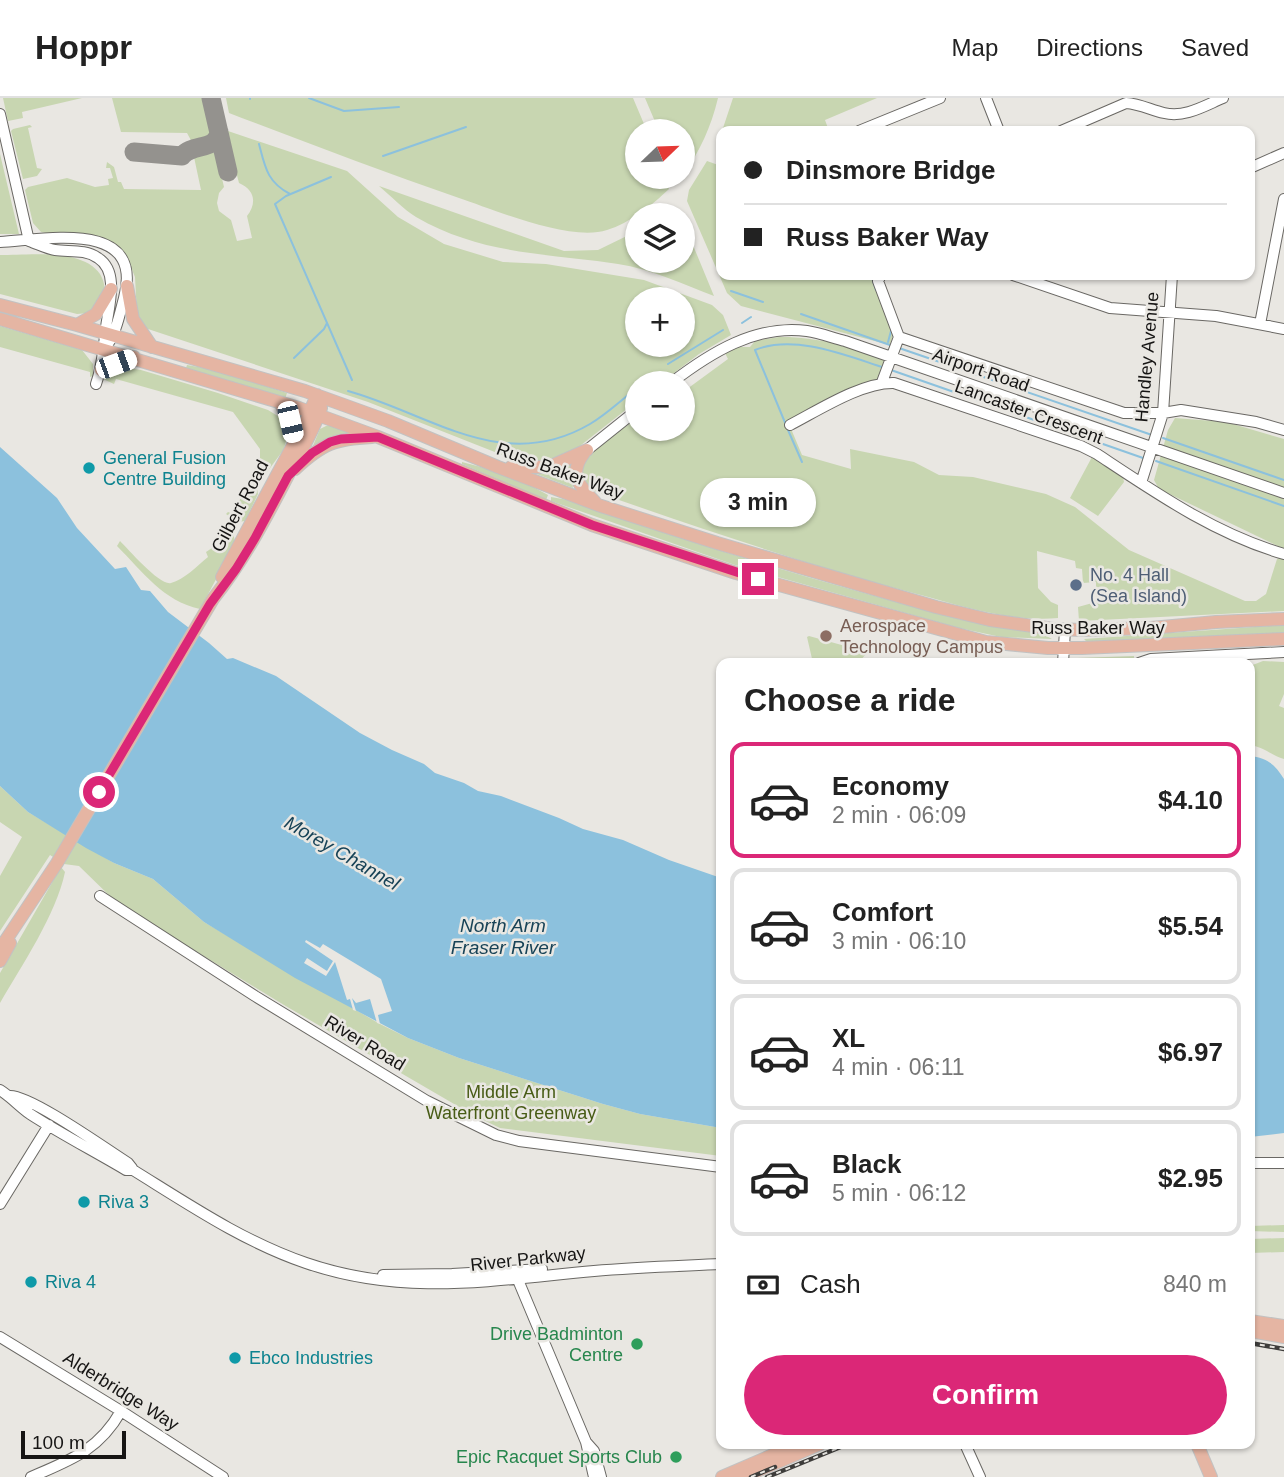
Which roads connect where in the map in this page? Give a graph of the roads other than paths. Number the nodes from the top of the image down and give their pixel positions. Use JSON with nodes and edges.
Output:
{"nodes":[{"id":1,"x":940,"y":98,"type":"edge"},
{"id":2,"x":986,"y":98,"type":"edge"},
{"id":3,"x":1223,"y":98,"type":"edge"},
{"id":4,"x":0,"y":114,"type":"edge"},
{"id":5,"x":871,"y":126,"type":"edge"},
{"id":6,"x":997,"y":126,"type":"edge"},
{"id":7,"x":1072,"y":126,"type":"edge"},
{"id":8,"x":1284,"y":153,"type":"edge"},
{"id":9,"x":1255,"y":166,"type":"edge"},
{"id":10,"x":1284,"y":200,"type":"edge"},
{"id":11,"x":29,"y":241,"type":"junction"},
{"id":12,"x":0,"y":242,"type":"edge"},
{"id":13,"x":878,"y":280,"type":"edge"},
{"id":14,"x":1028,"y":280,"type":"edge"},
{"id":15,"x":1172,"y":280,"type":"edge"},
{"id":16,"x":127,"y":286,"type":"junction"},
{"id":17,"x":111,"y":289,"type":"junction"},
{"id":18,"x":0,"y":305,"type":"edge"},
{"id":19,"x":1169,"y":312,"type":"junction"},
{"id":20,"x":0,"y":318,"type":"edge"},
{"id":21,"x":1260,"y":324,"type":"junction"},
{"id":22,"x":77,"y":325,"type":"junction"},
{"id":23,"x":1284,"y":329,"type":"edge"},
{"id":24,"x":109,"y":336,"type":"junction"},
{"id":25,"x":898,"y":337,"type":"junction"},
{"id":26,"x":152,"y":347,"type":"junction"},
{"id":27,"x":106,"y":349,"type":"junction"},
{"id":28,"x":135,"y":357,"type":"junction"},
{"id":29,"x":891,"y":357,"type":"junction"},
{"id":30,"x":101,"y":370,"type":"junction"},
{"id":31,"x":688,"y":371,"type":"edge"},
{"id":32,"x":882,"y":382,"type":"junction"},
{"id":33,"x":96,"y":384,"type":"dead end"},
{"id":34,"x":321,"y":397,"type":"junction"},
{"id":35,"x":281,"y":404,"type":"junction"},
{"id":36,"x":1163,"y":413,"type":"junction"},
{"id":37,"x":314,"y":414,"type":"junction"},
{"id":38,"x":625,"y":420,"type":"edge"},
{"id":39,"x":790,"y":425,"type":"dead end"},
{"id":40,"x":1284,"y":430,"type":"edge"},
{"id":41,"x":378,"y":437,"type":"junction"},
{"id":42,"x":295,"y":441,"type":"junction"},
{"id":43,"x":1153,"y":448,"type":"junction"},
{"id":44,"x":587,"y":450,"type":"junction"},
{"id":45,"x":498,"y":467,"type":"junction"},
{"id":46,"x":288,"y":476,"type":"junction"},
{"id":47,"x":1141,"y":483,"type":"junction"},
{"id":48,"x":1284,"y":493,"type":"edge"},
{"id":49,"x":598,"y":505,"type":"junction"},
{"id":50,"x":1284,"y":554,"type":"edge"},
{"id":51,"x":212,"y":600,"type":"junction"},
{"id":52,"x":1284,"y":619,"type":"edge"},
{"id":53,"x":1065,"y":630,"type":"junction"},
{"id":54,"x":1284,"y":639,"type":"edge"},
{"id":55,"x":1064,"y":648,"type":"junction"},
{"id":56,"x":1284,"y":652,"type":"edge"},
{"id":57,"x":1063,"y":658,"type":"edge"},
{"id":58,"x":1170,"y":658,"type":"edge"},
{"id":59,"x":41,"y":887,"type":"junction"},
{"id":60,"x":100,"y":896,"type":"dead end"},
{"id":61,"x":0,"y":949,"type":"edge"},
{"id":62,"x":0,"y":961,"type":"edge"},
{"id":63,"x":5,"y":1093,"type":"edge"},
{"id":64,"x":49,"y":1125,"type":"junction"},
{"id":65,"x":1255,"y":1163,"type":"edge"},
{"id":66,"x":1284,"y":1163,"type":"edge"},
{"id":67,"x":716,"y":1166,"type":"edge"},
{"id":68,"x":133,"y":1170,"type":"junction"},
{"id":69,"x":0,"y":1204,"type":"edge"},
{"id":70,"x":716,"y":1264,"type":"edge"},
{"id":71,"x":597,"y":1270,"type":"junction"},
{"id":72,"x":354,"y":1274,"type":"junction"},
{"id":73,"x":396,"y":1274,"type":"junction"},
{"id":74,"x":518,"y":1280,"type":"junction"},
{"id":75,"x":1255,"y":1322,"type":"edge"},
{"id":76,"x":1284,"y":1326,"type":"edge"},
{"id":77,"x":1255,"y":1332,"type":"edge"},
{"id":78,"x":0,"y":1337,"type":"edge"},
{"id":79,"x":1284,"y":1337,"type":"edge"},
{"id":80,"x":121,"y":1411,"type":"junction"},
{"id":81,"x":586,"y":1441,"type":"junction"},
{"id":82,"x":787,"y":1449,"type":"edge"},
{"id":83,"x":808,"y":1449,"type":"edge"},
{"id":84,"x":967,"y":1449,"type":"edge"},
{"id":85,"x":1199,"y":1449,"type":"edge"},
{"id":86,"x":31,"y":1477,"type":"edge"},
{"id":87,"x":223,"y":1477,"type":"edge"},
{"id":88,"x":594,"y":1477,"type":"edge"},
{"id":89,"x":601,"y":1477,"type":"edge"},
{"id":90,"x":722,"y":1477,"type":"edge"},
{"id":91,"x":743,"y":1477,"type":"edge"},
{"id":92,"x":980,"y":1477,"type":"edge"},
{"id":93,"x":1211,"y":1477,"type":"edge"}],
"edges":[{"from":1,"to":5,"type":"street"},
{"from":2,"to":6,"type":"street"},
{"from":3,"to":7,"type":"street"},
{"from":4,"to":11,"type":"street"},
{"from":8,"to":9,"type":"street"},
{"from":10,"to":21,"type":"street"},
{"from":11,"to":12,"type":"street"},
{"from":11,"to":16,"type":"street"},
{"from":11,"to":17,"type":"street"},
{"from":13,"to":25,"type":"street"},
{"from":14,"to":19,"type":"street"},
{"from":15,"to":19,"type":"street","name":"Handley Avenue"},
{"from":16,"to":24,"type":"street"},
{"from":16,"to":26,"type":"main road"},
{"from":17,"to":22,"type":"main road"},
{"from":17,"to":24,"type":"street"},
{"from":18,"to":22,"type":"main road","name":"Russ Baker Way"},
{"from":19,"to":21,"type":"street"},
{"from":19,"to":36,"type":"street","name":"Handley Avenue"},
{"from":20,"to":27,"type":"main road","name":"Russ Baker Way"},
{"from":21,"to":23,"type":"street"},
{"from":22,"to":24,"type":"main road","name":"Russ Baker Way"},
{"from":24,"to":26,"type":"main road","name":"Russ Baker Way"},
{"from":24,"to":27,"type":"street"},
{"from":25,"to":29,"type":"street"},
{"from":25,"to":36,"type":"street"},
{"from":26,"to":34,"type":"main road","name":"Russ Baker Way"},
{"from":27,"to":28,"type":"main road","name":"Russ Baker Way"},
{"from":27,"to":30,"type":"street"},
{"from":28,"to":30,"type":"main road"},
{"from":28,"to":35,"type":"main road","name":"Russ Baker Way"},
{"from":29,"to":31,"type":"street","name":"Airport Road"},
{"from":29,"to":32,"type":"street"},
{"from":29,"to":43,"type":"street","name":"Airport Road"},
{"from":30,"to":33,"type":"street"},
{"from":32,"to":39,"type":"street"},
{"from":32,"to":47,"type":"street","name":"Lancaster Crescent"},
{"from":34,"to":37,"type":"main road","name":"Gilbert Road"},
{"from":34,"to":45,"type":"main road","name":"Russ Baker Way"},
{"from":35,"to":37,"type":"main road","name":"Russ Baker Way"},
{"from":35,"to":42,"type":"main road"},
{"from":36,"to":40,"type":"street"},
{"from":36,"to":43,"type":"street","name":"Handley Avenue"},
{"from":37,"to":41,"type":"main road","name":"Russ Baker Way"},
{"from":37,"to":42,"type":"main road","name":"Gilbert Road"},
{"from":37,"to":46,"type":"main road","name":"Gilbert Road"},
{"from":38,"to":44,"type":"street"},
{"from":41,"to":46,"type":"main road"},
{"from":41,"to":55,"type":"main road","name":"Russ Baker Way"},
{"from":42,"to":51,"type":"main road","name":"Gilbert Road"},
{"from":43,"to":47,"type":"street","name":"Handley Avenue"},
{"from":43,"to":48,"type":"street","name":"Airport Road"},
{"from":44,"to":45,"type":"main road"},
{"from":44,"to":49,"type":"main road"},
{"from":45,"to":49,"type":"main road","name":"Russ Baker Way"},
{"from":46,"to":51,"type":"main road","name":"Gilbert Road"},
{"from":47,"to":50,"type":"street","name":"Lancaster Crescent"},
{"from":49,"to":53,"type":"main road","name":"Russ Baker Way"},
{"from":51,"to":59,"type":"main road"},
{"from":52,"to":53,"type":"main road","name":"Russ Baker Way"},
{"from":53,"to":55,"type":"street"},
{"from":54,"to":55,"type":"main road","name":"Russ Baker Way"},
{"from":55,"to":57,"type":"street"},
{"from":56,"to":58,"type":"street"},
{"from":59,"to":61,"type":"main road"},
{"from":59,"to":62,"type":"main road"},
{"from":60,"to":67,"type":"street","name":"River Road"},
{"from":63,"to":64,"type":"street"},
{"from":63,"to":68,"type":"street"},
{"from":64,"to":68,"type":"street"},
{"from":64,"to":69,"type":"street"},
{"from":65,"to":66,"type":"street"},
{"from":68,"to":72,"type":"street"},
{"from":70,"to":71,"type":"street"},
{"from":71,"to":73,"type":"street","name":"River Parkway"},
{"from":71,"to":74,"type":"street","name":"River Parkway"},
{"from":72,"to":73,"type":"street","name":"River Parkway"},
{"from":72,"to":74,"type":"street","name":"River Parkway"},
{"from":73,"to":74,"type":"street"},
{"from":74,"to":81,"type":"street"},
{"from":75,"to":76,"type":"main road"},
{"from":77,"to":79,"type":"main road"},
{"from":78,"to":80,"type":"street","name":"Alderbridge Way"},
{"from":80,"to":86,"type":"street"},
{"from":80,"to":87,"type":"street","name":"Alderbridge Way"},
{"from":81,"to":88,"type":"street"},
{"from":81,"to":89,"type":"street"},
{"from":82,"to":90,"type":"main road"},
{"from":83,"to":91,"type":"main road"},
{"from":84,"to":92,"type":"street"},
{"from":85,"to":93,"type":"main road"}]}
